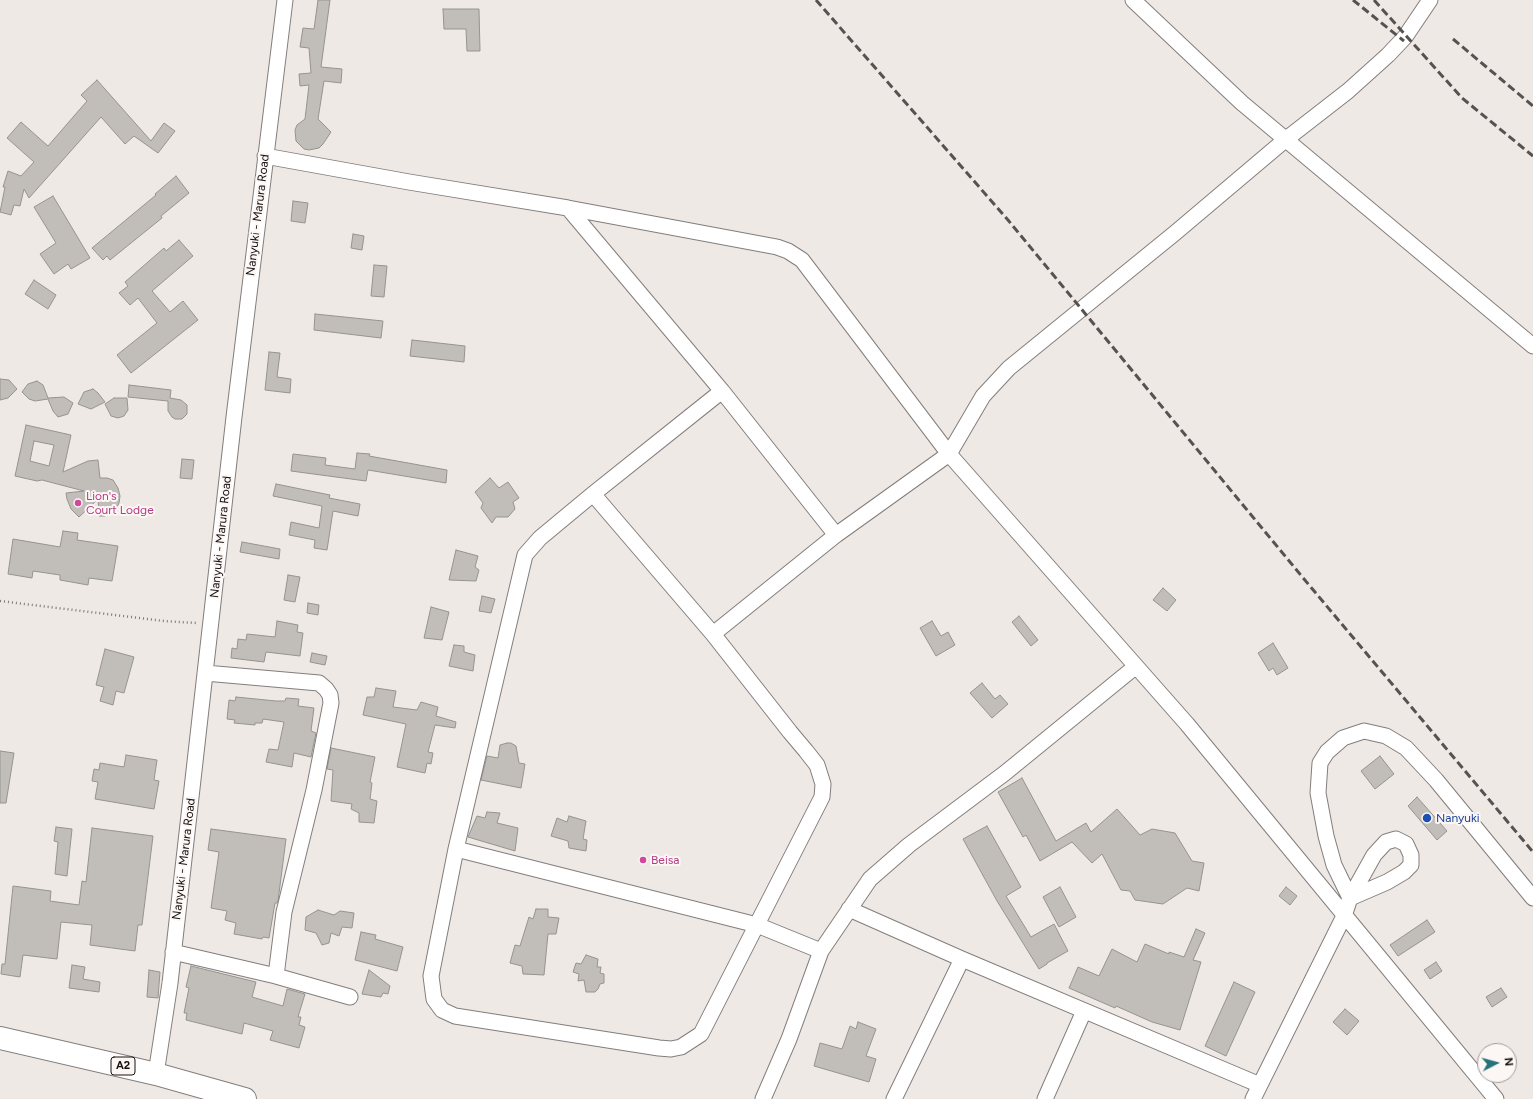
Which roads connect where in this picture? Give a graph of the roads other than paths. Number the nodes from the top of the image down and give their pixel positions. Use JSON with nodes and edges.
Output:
{"nodes":[{"id":1,"x":285,"y":0,"type":"edge"},
{"id":2,"x":1133,"y":0,"type":"edge"},
{"id":3,"x":1430,"y":0,"type":"edge"},
{"id":4,"x":1285,"y":140,"type":"junction"},
{"id":5,"x":265,"y":156,"type":"junction"},
{"id":6,"x":568,"y":208,"type":"junction"},
{"id":7,"x":1533,"y":346,"type":"edge"},
{"id":8,"x":722,"y":391,"type":"junction"},
{"id":9,"x":949,"y":454,"type":"junction"},
{"id":10,"x":593,"y":494,"type":"junction"},
{"id":11,"x":836,"y":535,"type":"junction"},
{"id":12,"x":713,"y":634,"type":"junction"},
{"id":13,"x":1135,"y":667,"type":"junction"},
{"id":14,"x":205,"y":673,"type":"junction"},
{"id":15,"x":456,"y":849,"type":"junction"},
{"id":16,"x":1533,"y":898,"type":"edge"},
{"id":17,"x":849,"y":909,"type":"junction"},
{"id":18,"x":1344,"y":916,"type":"junction"},
{"id":19,"x":758,"y":925,"type":"junction"},
{"id":20,"x":821,"y":951,"type":"junction"},
{"id":21,"x":173,"y":952,"type":"junction"},
{"id":22,"x":962,"y":959,"type":"junction"},
{"id":23,"x":276,"y":976,"type":"junction"},
{"id":24,"x":350,"y":997,"type":"dead end"},
{"id":25,"x":1084,"y":1011,"type":"junction"},
{"id":26,"x":0,"y":1038,"type":"edge"},
{"id":27,"x":156,"y":1074,"type":"junction"},
{"id":28,"x":1260,"y":1085,"type":"junction"},
{"id":29,"x":245,"y":1099,"type":"edge"},
{"id":30,"x":763,"y":1099,"type":"edge"},
{"id":31,"x":894,"y":1099,"type":"edge"},
{"id":32,"x":1045,"y":1099,"type":"edge"},
{"id":33,"x":1253,"y":1099,"type":"edge"},
{"id":34,"x":1496,"y":1099,"type":"edge"}],
"edges":[{"from":1,"to":5,"type":"street","name":"Nanyuki - Marura Road"},
{"from":2,"to":4,"type":"street"},
{"from":3,"to":4,"type":"street"},
{"from":4,"to":7,"type":"street"},
{"from":4,"to":9,"type":"street"},
{"from":5,"to":6,"type":"street"},
{"from":5,"to":14,"type":"street","name":"Nanyuki - Marura Road"},
{"from":6,"to":8,"type":"street"},
{"from":6,"to":9,"type":"street"},
{"from":8,"to":10,"type":"street"},
{"from":8,"to":11,"type":"street"},
{"from":9,"to":11,"type":"street"},
{"from":9,"to":13,"type":"street"},
{"from":10,"to":12,"type":"street"},
{"from":10,"to":15,"type":"street"},
{"from":11,"to":12,"type":"street"},
{"from":12,"to":19,"type":"street"},
{"from":13,"to":17,"type":"street"},
{"from":13,"to":18,"type":"street"},
{"from":14,"to":21,"type":"street","name":"Nanyuki - Marura Road"},
{"from":14,"to":23,"type":"street"},
{"from":15,"to":19,"type":"street"},
{"from":15,"to":19,"type":"street"},
{"from":16,"to":18,"type":"street"},
{"from":17,"to":20,"type":"street"},
{"from":17,"to":22,"type":"street"},
{"from":18,"to":28,"type":"street"},
{"from":18,"to":34,"type":"street"},
{"from":19,"to":20,"type":"street"},
{"from":20,"to":30,"type":"street"},
{"from":21,"to":23,"type":"street"},
{"from":21,"to":27,"type":"street","name":"Nanyuki - Marura Road"},
{"from":22,"to":25,"type":"street"},
{"from":22,"to":31,"type":"street"},
{"from":23,"to":24,"type":"street"},
{"from":25,"to":28,"type":"street"},
{"from":25,"to":32,"type":"street"},
{"from":26,"to":27,"type":"highway","number":"A2"},
{"from":27,"to":29,"type":"highway","number":"A2"},
{"from":28,"to":33,"type":"street"}]}
